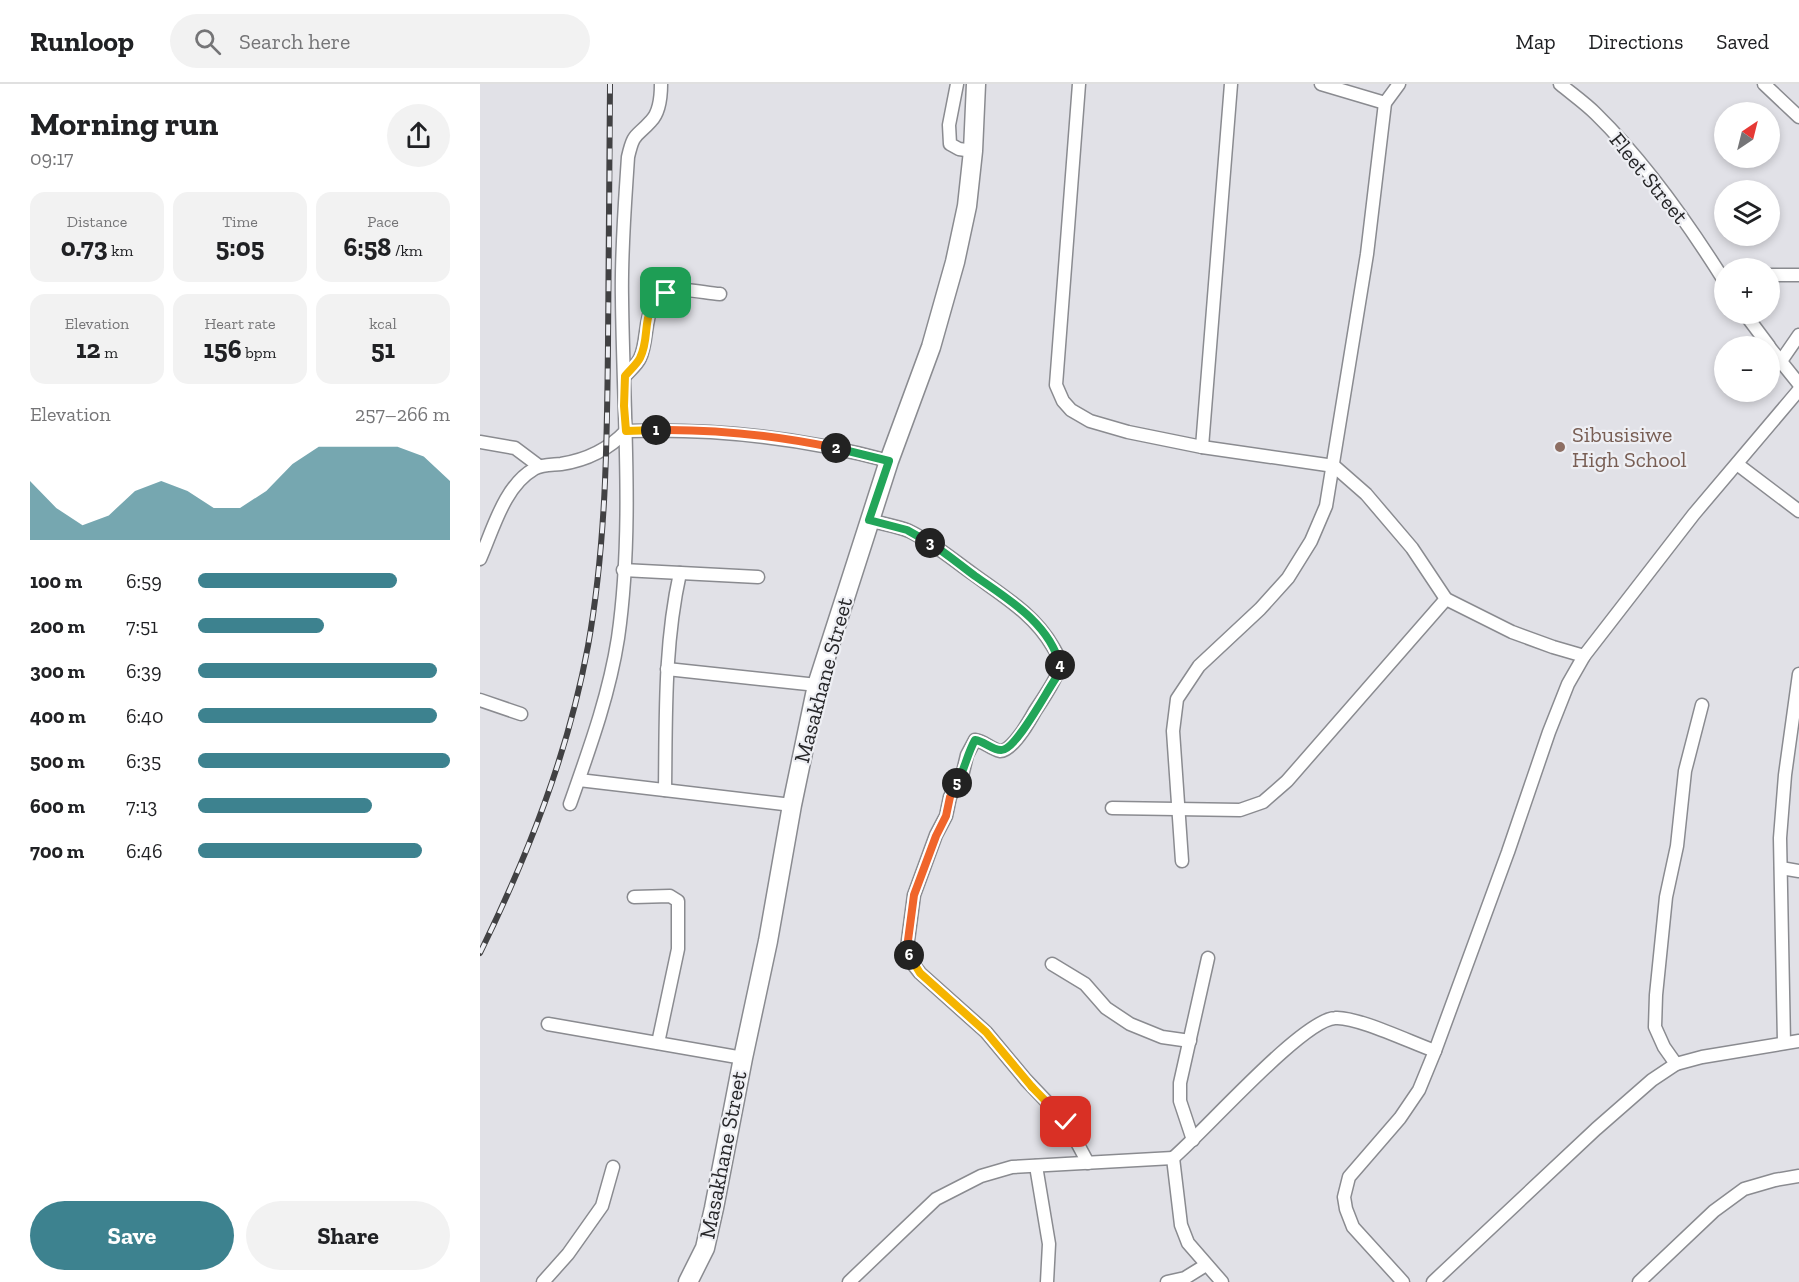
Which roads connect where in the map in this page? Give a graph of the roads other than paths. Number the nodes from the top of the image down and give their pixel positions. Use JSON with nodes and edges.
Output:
{"nodes":[{"id":1,"x":661,"y":84,"type":"edge"},
{"id":2,"x":957,"y":84,"type":"edge"},
{"id":3,"x":976,"y":84,"type":"edge"},
{"id":4,"x":1079,"y":84,"type":"edge"},
{"id":5,"x":1231,"y":84,"type":"edge"},
{"id":6,"x":1321,"y":84,"type":"edge"},
{"id":7,"x":1399,"y":84,"type":"edge"},
{"id":8,"x":1560,"y":84,"type":"edge"},
{"id":9,"x":1764,"y":84,"type":"edge"},
{"id":10,"x":1385,"y":103,"type":"junction"},
{"id":11,"x":1799,"y":117,"type":"edge"},
{"id":12,"x":973,"y":151,"type":"junction"},
{"id":13,"x":1714,"y":264,"type":"edge"},
{"id":14,"x":1780,"y":274,"type":"edge"},
{"id":15,"x":1799,"y":275,"type":"edge"},
{"id":16,"x":720,"y":294,"type":"dead end"},
{"id":17,"x":1799,"y":335,"type":"edge"},
{"id":18,"x":1781,"y":361,"type":"joint"},
{"id":19,"x":625,"y":376,"type":"junction"},
{"id":20,"x":1799,"y":384,"type":"edge"},
{"id":21,"x":1799,"y":390,"type":"edge"},
{"id":22,"x":626,"y":431,"type":"junction"},
{"id":23,"x":480,"y":442,"type":"edge"},
{"id":24,"x":1202,"y":447,"type":"junction"},
{"id":25,"x":889,"y":461,"type":"junction"},
{"id":26,"x":1737,"y":464,"type":"junction"},
{"id":27,"x":539,"y":466,"type":"junction"},
{"id":28,"x":1334,"y":466,"type":"junction"},
{"id":29,"x":1799,"y":511,"type":"edge"},
{"id":30,"x":869,"y":520,"type":"junction"},
{"id":31,"x":480,"y":560,"type":"edge"},
{"id":32,"x":623,"y":570,"type":"junction"},
{"id":33,"x":680,"y":573,"type":"junction"},
{"id":34,"x":758,"y":577,"type":"dead end"},
{"id":35,"x":1446,"y":599,"type":"junction"},
{"id":36,"x":1584,"y":656,"type":"junction"},
{"id":37,"x":667,"y":669,"type":"junction"},
{"id":38,"x":1799,"y":674,"type":"edge"},
{"id":39,"x":818,"y":685,"type":"junction"},
{"id":40,"x":480,"y":700,"type":"edge"},
{"id":41,"x":1702,"y":705,"type":"dead end"},
{"id":42,"x":521,"y":714,"type":"dead end"},
{"id":43,"x":1796,"y":727,"type":"edge"},
{"id":44,"x":579,"y":780,"type":"junction"},
{"id":45,"x":665,"y":790,"type":"junction"},
{"id":46,"x":570,"y":804,"type":"dead end"},
{"id":47,"x":792,"y":805,"type":"junction"},
{"id":48,"x":1112,"y":808,"type":"dead end"},
{"id":49,"x":1179,"y":809,"type":"junction"},
{"id":50,"x":1182,"y":861,"type":"dead end"},
{"id":51,"x":1781,"y":867,"type":"junction"},
{"id":52,"x":1799,"y":871,"type":"edge"},
{"id":53,"x":634,"y":897,"type":"dead end"},
{"id":54,"x":1208,"y":958,"type":"dead end"},
{"id":55,"x":1052,"y":964,"type":"dead end"},
{"id":56,"x":548,"y":1024,"type":"dead end"},
{"id":57,"x":1190,"y":1041,"type":"junction"},
{"id":58,"x":1799,"y":1041,"type":"edge"},
{"id":59,"x":658,"y":1043,"type":"junction"},
{"id":60,"x":1784,"y":1043,"type":"junction"},
{"id":61,"x":1435,"y":1051,"type":"junction"},
{"id":62,"x":743,"y":1058,"type":"junction"},
{"id":63,"x":1676,"y":1064,"type":"junction"},
{"id":64,"x":1193,"y":1140,"type":"junction"},
{"id":65,"x":1173,"y":1158,"type":"junction"},
{"id":66,"x":1088,"y":1162,"type":"junction"},
{"id":67,"x":1036,"y":1166,"type":"junction"},
{"id":68,"x":613,"y":1167,"type":"dead end"},
{"id":69,"x":1799,"y":1176,"type":"edge"},
{"id":70,"x":1206,"y":1265,"type":"junction"},
{"id":71,"x":543,"y":1282,"type":"edge"},
{"id":72,"x":688,"y":1282,"type":"edge"},
{"id":73,"x":849,"y":1282,"type":"edge"},
{"id":74,"x":1047,"y":1282,"type":"edge"},
{"id":75,"x":1167,"y":1282,"type":"edge"},
{"id":76,"x":1222,"y":1282,"type":"edge"},
{"id":77,"x":1403,"y":1282,"type":"edge"},
{"id":78,"x":1433,"y":1282,"type":"edge"},
{"id":79,"x":1639,"y":1282,"type":"edge"}],
"edges":[{"from":1,"to":19,"type":"street"},
{"from":2,"to":12,"type":"street"},
{"from":3,"to":12,"type":"street","name":"Masakhane Street"},
{"from":4,"to":24,"type":"street"},
{"from":5,"to":24,"type":"street"},
{"from":6,"to":10,"type":"street"},
{"from":7,"to":10,"type":"street"},
{"from":8,"to":13,"type":"street","name":"Fleet Street"},
{"from":9,"to":11,"type":"street"},
{"from":10,"to":28,"type":"street"},
{"from":12,"to":25,"type":"street","name":"Masakhane Street"},
{"from":14,"to":15,"type":"street"},
{"from":16,"to":19,"type":"street"},
{"from":17,"to":18,"type":"street"},
{"from":18,"to":20,"type":"street"},
{"from":19,"to":22,"type":"street"},
{"from":21,"to":26,"type":"street"},
{"from":22,"to":25,"type":"street"},
{"from":22,"to":27,"type":"street"},
{"from":22,"to":32,"type":"street"},
{"from":23,"to":27,"type":"street"},
{"from":24,"to":28,"type":"street"},
{"from":25,"to":30,"type":"street","name":"Masakhane Street"},
{"from":26,"to":29,"type":"street"},
{"from":26,"to":36,"type":"street"},
{"from":27,"to":31,"type":"street"},
{"from":28,"to":35,"type":"street"},
{"from":28,"to":49,"type":"street"},
{"from":30,"to":39,"type":"street","name":"Masakhane Street"},
{"from":30,"to":66,"type":"street"},
{"from":32,"to":33,"type":"street"},
{"from":32,"to":44,"type":"street"},
{"from":33,"to":34,"type":"street"},
{"from":33,"to":37,"type":"street"},
{"from":35,"to":36,"type":"street"},
{"from":35,"to":49,"type":"street"},
{"from":36,"to":61,"type":"street"},
{"from":37,"to":39,"type":"street"},
{"from":37,"to":45,"type":"street"},
{"from":38,"to":43,"type":"street"},
{"from":39,"to":47,"type":"street","name":"Masakhane Street"},
{"from":40,"to":42,"type":"street"},
{"from":41,"to":63,"type":"street"},
{"from":43,"to":51,"type":"street"},
{"from":44,"to":45,"type":"street"},
{"from":44,"to":46,"type":"street"},
{"from":45,"to":47,"type":"street"},
{"from":47,"to":62,"type":"street","name":"Masakhane Street"},
{"from":48,"to":49,"type":"street"},
{"from":49,"to":50,"type":"street"},
{"from":51,"to":52,"type":"street"},
{"from":51,"to":60,"type":"street"},
{"from":53,"to":59,"type":"street"},
{"from":54,"to":57,"type":"street"},
{"from":55,"to":57,"type":"street"},
{"from":56,"to":59,"type":"street"},
{"from":57,"to":64,"type":"street"},
{"from":58,"to":60,"type":"street"},
{"from":59,"to":62,"type":"street"},
{"from":60,"to":63,"type":"street"},
{"from":61,"to":64,"type":"street"},
{"from":61,"to":77,"type":"street"},
{"from":62,"to":72,"type":"street","name":"Masakhane Street"},
{"from":63,"to":78,"type":"street"},
{"from":64,"to":65,"type":"street"},
{"from":65,"to":66,"type":"street"},
{"from":65,"to":70,"type":"street"},
{"from":66,"to":67,"type":"street"},
{"from":67,"to":73,"type":"street"},
{"from":67,"to":74,"type":"street"},
{"from":68,"to":71,"type":"street"},
{"from":69,"to":79,"type":"street"},
{"from":70,"to":75,"type":"street"},
{"from":70,"to":76,"type":"street"}]}
